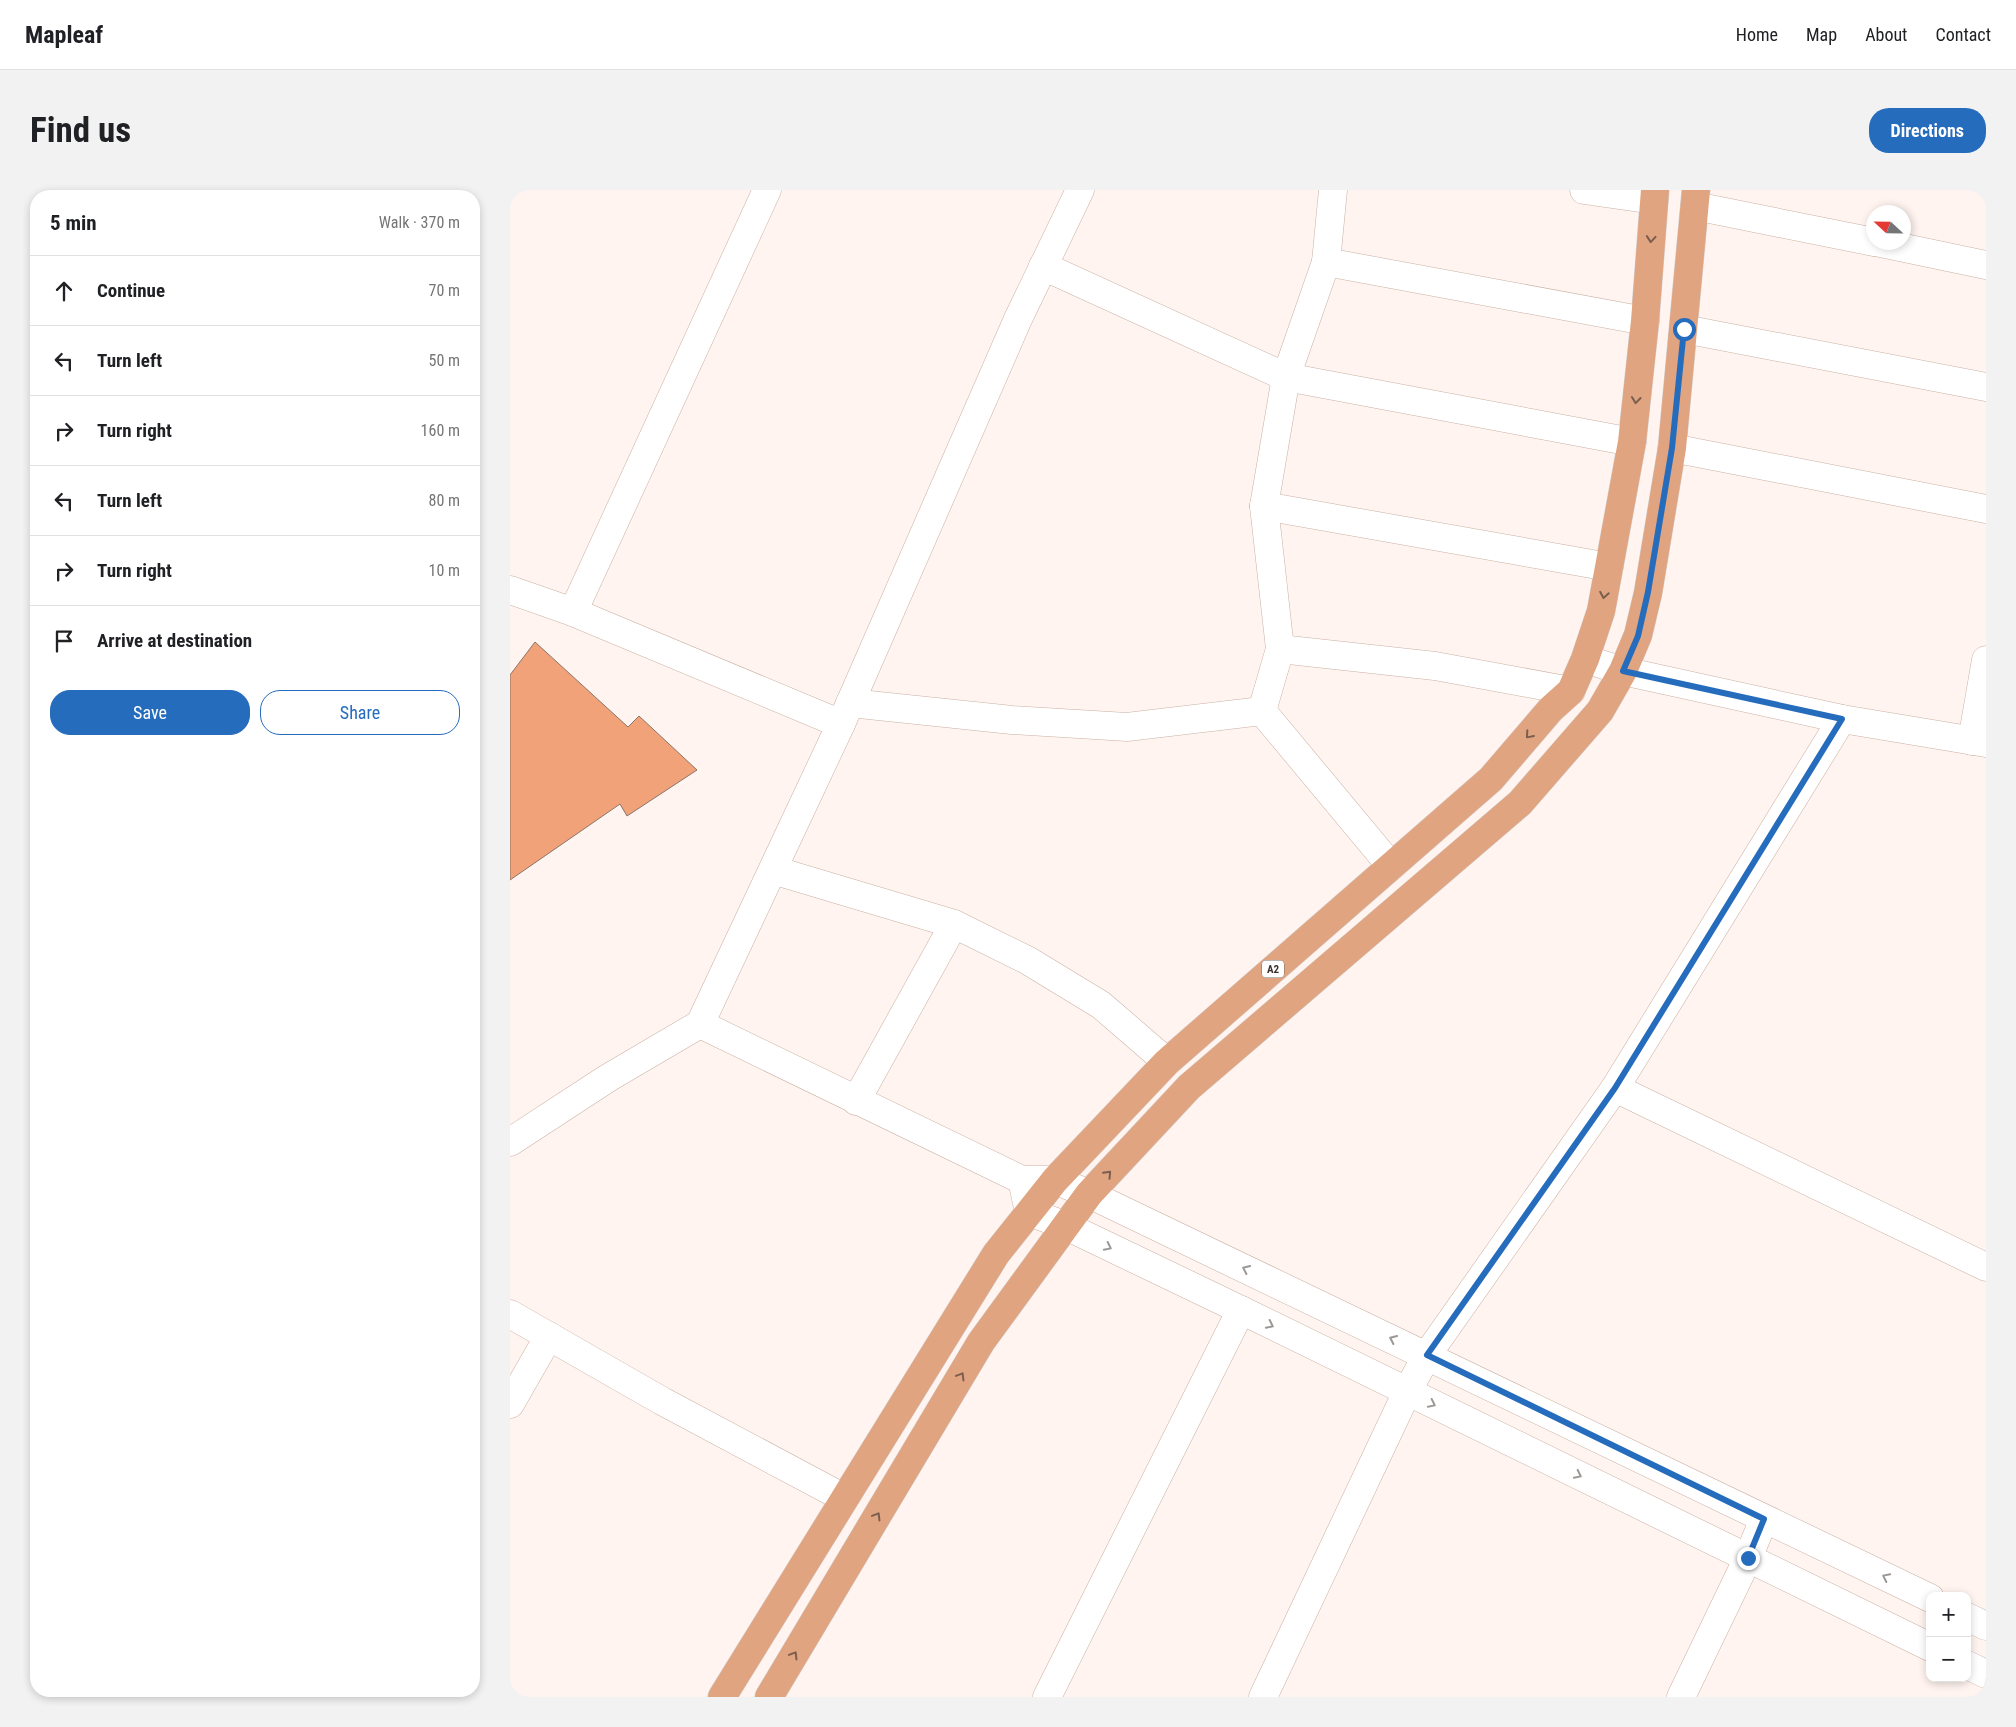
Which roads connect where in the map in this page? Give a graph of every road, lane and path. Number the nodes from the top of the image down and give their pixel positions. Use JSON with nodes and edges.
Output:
{"nodes":[{"id":1,"x":767,"y":190,"type":"edge"},
{"id":2,"x":1080,"y":190,"type":"edge"},
{"id":3,"x":1333,"y":190,"type":"edge"},
{"id":4,"x":1584,"y":190,"type":"edge"},
{"id":5,"x":1655,"y":195,"type":"edge"},
{"id":6,"x":1696,"y":198,"type":"edge"},
{"id":7,"x":1866,"y":240,"type":"edge"},
{"id":8,"x":1911,"y":249,"type":"edge"},
{"id":9,"x":1326,"y":262,"type":"junction"},
{"id":10,"x":1986,"y":264,"type":"edge"},
{"id":11,"x":1043,"y":266,"type":"junction"},
{"id":12,"x":1645,"y":321,"type":"junction"},
{"id":13,"x":1684,"y":329,"type":"junction"},
{"id":14,"x":1286,"y":378,"type":"junction"},
{"id":15,"x":1986,"y":387,"type":"edge"},
{"id":16,"x":1632,"y":442,"type":"junction"},
{"id":17,"x":1672,"y":448,"type":"junction"},
{"id":18,"x":1264,"y":506,"type":"junction"},
{"id":19,"x":1986,"y":509,"type":"edge"},
{"id":20,"x":1609,"y":567,"type":"junction"},
{"id":21,"x":510,"y":590,"type":"edge"},
{"id":22,"x":573,"y":612,"type":"junction"},
{"id":23,"x":1280,"y":649,"type":"junction"},
{"id":24,"x":1586,"y":659,"type":"junction"},
{"id":25,"x":1986,"y":660,"type":"edge"},
{"id":26,"x":1623,"y":671,"type":"junction"},
{"id":27,"x":1571,"y":691,"type":"junction"},
{"id":28,"x":1262,"y":711,"type":"junction"},
{"id":29,"x":846,"y":714,"type":"junction"},
{"id":30,"x":1842,"y":719,"type":"junction"},
{"id":31,"x":1979,"y":742,"type":"edge"},
{"id":32,"x":1391,"y":866,"type":"junction"},
{"id":33,"x":773,"y":870,"type":"junction"},
{"id":34,"x":954,"y":924,"type":"junction"},
{"id":35,"x":700,"y":1024,"type":"junction"},
{"id":36,"x":1167,"y":1062,"type":"junction"},
{"id":37,"x":1615,"y":1088,"type":"junction"},
{"id":38,"x":856,"y":1102,"type":"junction"},
{"id":39,"x":510,"y":1142,"type":"edge"},
{"id":40,"x":1022,"y":1180,"type":"junction"},
{"id":41,"x":1055,"y":1180,"type":"junction"},
{"id":42,"x":1089,"y":1194,"type":"junction"},
{"id":43,"x":1029,"y":1212,"type":"junction"},
{"id":44,"x":1064,"y":1225,"type":"junction"},
{"id":45,"x":1984,"y":1262,"type":"edge"},
{"id":46,"x":1241,"y":1310,"type":"junction"},
{"id":47,"x":510,"y":1314,"type":"edge"},
{"id":48,"x":549,"y":1336,"type":"junction"},
{"id":49,"x":1427,"y":1355,"type":"junction"},
{"id":50,"x":1407,"y":1392,"type":"junction"},
{"id":51,"x":510,"y":1404,"type":"edge"},
{"id":52,"x":844,"y":1498,"type":"junction"},
{"id":53,"x":1764,"y":1519,"type":"junction"},
{"id":54,"x":1748,"y":1558,"type":"junction"},
{"id":55,"x":1926,"y":1596,"type":"edge"},
{"id":56,"x":1971,"y":1619,"type":"edge"},
{"id":57,"x":1986,"y":1626,"type":"edge"},
{"id":58,"x":1926,"y":1645,"type":"edge"},
{"id":59,"x":1971,"y":1667,"type":"edge"},
{"id":60,"x":1986,"y":1674,"type":"edge"},
{"id":61,"x":722,"y":1697,"type":"edge"},
{"id":62,"x":769,"y":1697,"type":"edge"},
{"id":63,"x":1048,"y":1697,"type":"edge"},
{"id":64,"x":1263,"y":1697,"type":"edge"},
{"id":65,"x":1681,"y":1697,"type":"edge"}],
"edges":[{"from":1,"to":22,"type":"street"},
{"from":2,"to":11,"type":"street"},
{"from":3,"to":9,"type":"street"},
{"from":4,"to":5,"type":"street"},
{"from":5,"to":12,"type":"main road","number":"A2","one_way":true},
{"from":6,"to":7,"type":"street"},
{"from":6,"to":13,"type":"main road"},
{"from":8,"to":10,"type":"street"},
{"from":9,"to":12,"type":"street"},
{"from":9,"to":14,"type":"street"},
{"from":11,"to":14,"type":"street"},
{"from":11,"to":29,"type":"street"},
{"from":12,"to":16,"type":"main road","number":"A2","one_way":true},
{"from":13,"to":15,"type":"street"},
{"from":13,"to":17,"type":"main road"},
{"from":14,"to":16,"type":"street"},
{"from":14,"to":18,"type":"street"},
{"from":16,"to":20,"type":"main road","number":"A2"},
{"from":17,"to":19,"type":"street"},
{"from":17,"to":26,"type":"main road"},
{"from":18,"to":20,"type":"street"},
{"from":18,"to":23,"type":"street"},
{"from":20,"to":24,"type":"main road","number":"A2","one_way":true},
{"from":21,"to":22,"type":"street"},
{"from":22,"to":29,"type":"street"},
{"from":23,"to":27,"type":"street"},
{"from":23,"to":28,"type":"street"},
{"from":24,"to":26,"type":"street"},
{"from":24,"to":27,"type":"main road","number":"A2"},
{"from":25,"to":31,"type":"street"},
{"from":26,"to":30,"type":"street"},
{"from":42,"to":26,"type":"main road","one_way":true},
{"from":27,"to":32,"type":"main road","number":"A2","one_way":true},
{"from":28,"to":29,"type":"street"},
{"from":28,"to":32,"type":"street"},
{"from":29,"to":33,"type":"street"},
{"from":30,"to":31,"type":"street"},
{"from":30,"to":37,"type":"street"},
{"from":32,"to":36,"type":"main road","number":"A2"},
{"from":33,"to":34,"type":"street"},
{"from":33,"to":35,"type":"street"},
{"from":34,"to":36,"type":"street"},
{"from":34,"to":38,"type":"street"},
{"from":35,"to":38,"type":"street"},
{"from":35,"to":39,"type":"street"},
{"from":36,"to":41,"type":"main road","number":"A2"},
{"from":37,"to":45,"type":"street"},
{"from":37,"to":49,"type":"street"},
{"from":38,"to":40,"type":"street"},
{"from":40,"to":41,"type":"street"},
{"from":40,"to":43,"type":"street"},
{"from":41,"to":42,"type":"street"},
{"from":41,"to":43,"type":"main road","number":"A2"},
{"from":42,"to":44,"type":"main road"},
{"from":49,"to":42,"type":"street","one_way":true},
{"from":43,"to":44,"type":"street"},
{"from":43,"to":52,"type":"main road","number":"A2"},
{"from":44,"to":46,"type":"street","one_way":true},
{"from":62,"to":44,"type":"main road","one_way":true},
{"from":46,"to":50,"type":"street","one_way":true},
{"from":46,"to":63,"type":"street"},
{"from":47,"to":48,"type":"street"},
{"from":48,"to":51,"type":"street"},
{"from":48,"to":52,"type":"street"},
{"from":49,"to":50,"type":"street"},
{"from":49,"to":53,"type":"street"},
{"from":50,"to":54,"type":"street","one_way":true},
{"from":50,"to":64,"type":"street"},
{"from":52,"to":61,"type":"main road","number":"A2"},
{"from":53,"to":54,"type":"street"},
{"from":55,"to":53,"type":"street","one_way":true},
{"from":54,"to":58,"type":"street"},
{"from":54,"to":65,"type":"street"},
{"from":56,"to":57,"type":"street"},
{"from":59,"to":60,"type":"street"}]}
